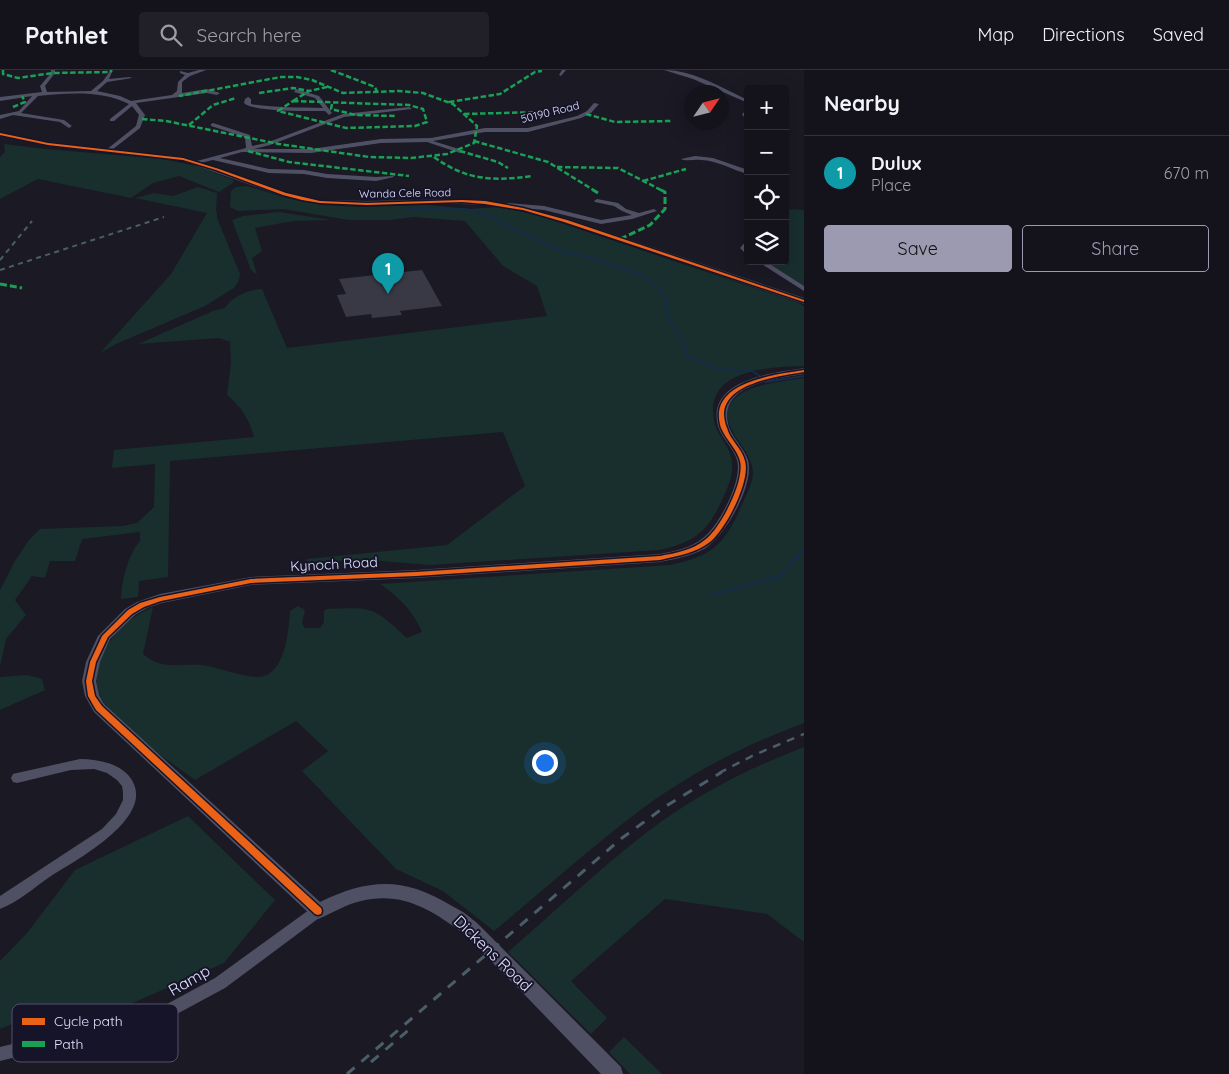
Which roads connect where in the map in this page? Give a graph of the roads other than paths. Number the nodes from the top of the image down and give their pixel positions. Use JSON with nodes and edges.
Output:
{"nodes":[{"id":1,"x":204,"y":70,"type":"edge"},
{"id":2,"x":564,"y":70,"type":"edge"},
{"id":3,"x":666,"y":70,"type":"edge"},
{"id":4,"x":53,"y":72,"type":"edge"},
{"id":5,"x":110,"y":72,"type":"dead end"},
{"id":6,"x":182,"y":72,"type":"dead end"},
{"id":7,"x":188,"y":75,"type":"junction"},
{"id":8,"x":561,"y":75,"type":"dead end"},
{"id":9,"x":130,"y":78,"type":"dead end"},
{"id":10,"x":106,"y":81,"type":"junction"},
{"id":11,"x":296,"y":91,"type":"dead end"},
{"id":12,"x":93,"y":92,"type":"junction"},
{"id":13,"x":45,"y":93,"type":"junction"},
{"id":14,"x":217,"y":93,"type":"dead end"},
{"id":15,"x":37,"y":94,"type":"junction"},
{"id":16,"x":173,"y":96,"type":"junction"},
{"id":17,"x":0,"y":99,"type":"edge"},
{"id":18,"x":248,"y":99,"type":"dead end"},
{"id":19,"x":744,"y":100,"type":"edge"},
{"id":20,"x":132,"y":103,"type":"junction"},
{"id":21,"x":596,"y":104,"type":"dead end"},
{"id":22,"x":409,"y":109,"type":"dead end"},
{"id":23,"x":328,"y":110,"type":"junction"},
{"id":24,"x":14,"y":114,"type":"junction"},
{"id":25,"x":0,"y":117,"type":"edge"},
{"id":26,"x":112,"y":120,"type":"dead end"},
{"id":27,"x":333,"y":120,"type":"junction"},
{"id":28,"x":213,"y":125,"type":"dead end"},
{"id":29,"x":69,"y":126,"type":"dead end"},
{"id":30,"x":0,"y":134,"type":"edge"},
{"id":31,"x":427,"y":140,"type":"junction"},
{"id":32,"x":247,"y":150,"type":"junction"},
{"id":33,"x":108,"y":151,"type":"junction"},
{"id":34,"x":460,"y":151,"type":"dead end"},
{"id":35,"x":212,"y":158,"type":"junction"},
{"id":36,"x":684,"y":160,"type":"dead end"},
{"id":37,"x":196,"y":162,"type":"junction"},
{"id":38,"x":744,"y":171,"type":"edge"},
{"id":39,"x":391,"y":177,"type":"dead end"},
{"id":40,"x":597,"y":201,"type":"dead end"},
{"id":41,"x":508,"y":206,"type":"junction"},
{"id":42,"x":654,"y":211,"type":"dead end"},
{"id":43,"x":640,"y":215,"type":"junction"},
{"id":44,"x":766,"y":265,"type":"edge"},
{"id":45,"x":804,"y":290,"type":"edge"},
{"id":46,"x":804,"y":301,"type":"edge"},
{"id":47,"x":804,"y":372,"type":"edge"},
{"id":48,"x":17,"y":778,"type":"dead end"},
{"id":49,"x":0,"y":903,"type":"edge"},
{"id":50,"x":318,"y":910,"type":"junction"},
{"id":51,"x":178,"y":1006,"type":"edge"},
{"id":52,"x":614,"y":1074,"type":"edge"}],
"edges":[{"from":1,"to":7,"type":"street"},
{"from":2,"to":8,"type":"street"},
{"from":3,"to":19,"type":"street"},
{"from":4,"to":13,"type":"street"},
{"from":5,"to":10,"type":"street"},
{"from":6,"to":7,"type":"street"},
{"from":7,"to":16,"type":"street"},
{"from":9,"to":10,"type":"street"},
{"from":10,"to":12,"type":"street"},
{"from":11,"to":23,"type":"street"},
{"from":12,"to":13,"type":"street"},
{"from":12,"to":20,"type":"street"},
{"from":13,"to":15,"type":"street"},
{"from":14,"to":16,"type":"street"},
{"from":15,"to":17,"type":"street"},
{"from":15,"to":24,"type":"street"},
{"from":16,"to":20,"type":"street"},
{"from":18,"to":23,"type":"street"},
{"from":20,"to":26,"type":"street"},
{"from":20,"to":33,"type":"street"},
{"from":21,"to":31,"type":"street","name":"50190 Road"},
{"from":22,"to":27,"type":"street"},
{"from":23,"to":27,"type":"street"},
{"from":24,"to":25,"type":"street"},
{"from":24,"to":29,"type":"street"},
{"from":27,"to":32,"type":"street"},
{"from":28,"to":32,"type":"street"},
{"from":30,"to":33,"type":"street","name":"Wanda Cele Road"},
{"from":31,"to":32,"type":"street"},
{"from":31,"to":34,"type":"street"},
{"from":32,"to":35,"type":"street"},
{"from":33,"to":37,"type":"street","name":"Wanda Cele Road"},
{"from":35,"to":37,"type":"street"},
{"from":35,"to":39,"type":"street"},
{"from":36,"to":38,"type":"street"},
{"from":37,"to":41,"type":"street","name":"Wanda Cele Road"},
{"from":40,"to":43,"type":"street"},
{"from":41,"to":43,"type":"street"},
{"from":41,"to":46,"type":"street","name":"Wanda Cele Road"},
{"from":42,"to":43,"type":"street"},
{"from":44,"to":45,"type":"street"},
{"from":47,"to":50,"type":"street","name":"Kynoch Road"},
{"from":48,"to":49,"type":"street"},
{"from":50,"to":51,"type":"street","name":"Ramp"},
{"from":50,"to":52,"type":"street","name":"Dickens Road","bridge":true}]}
